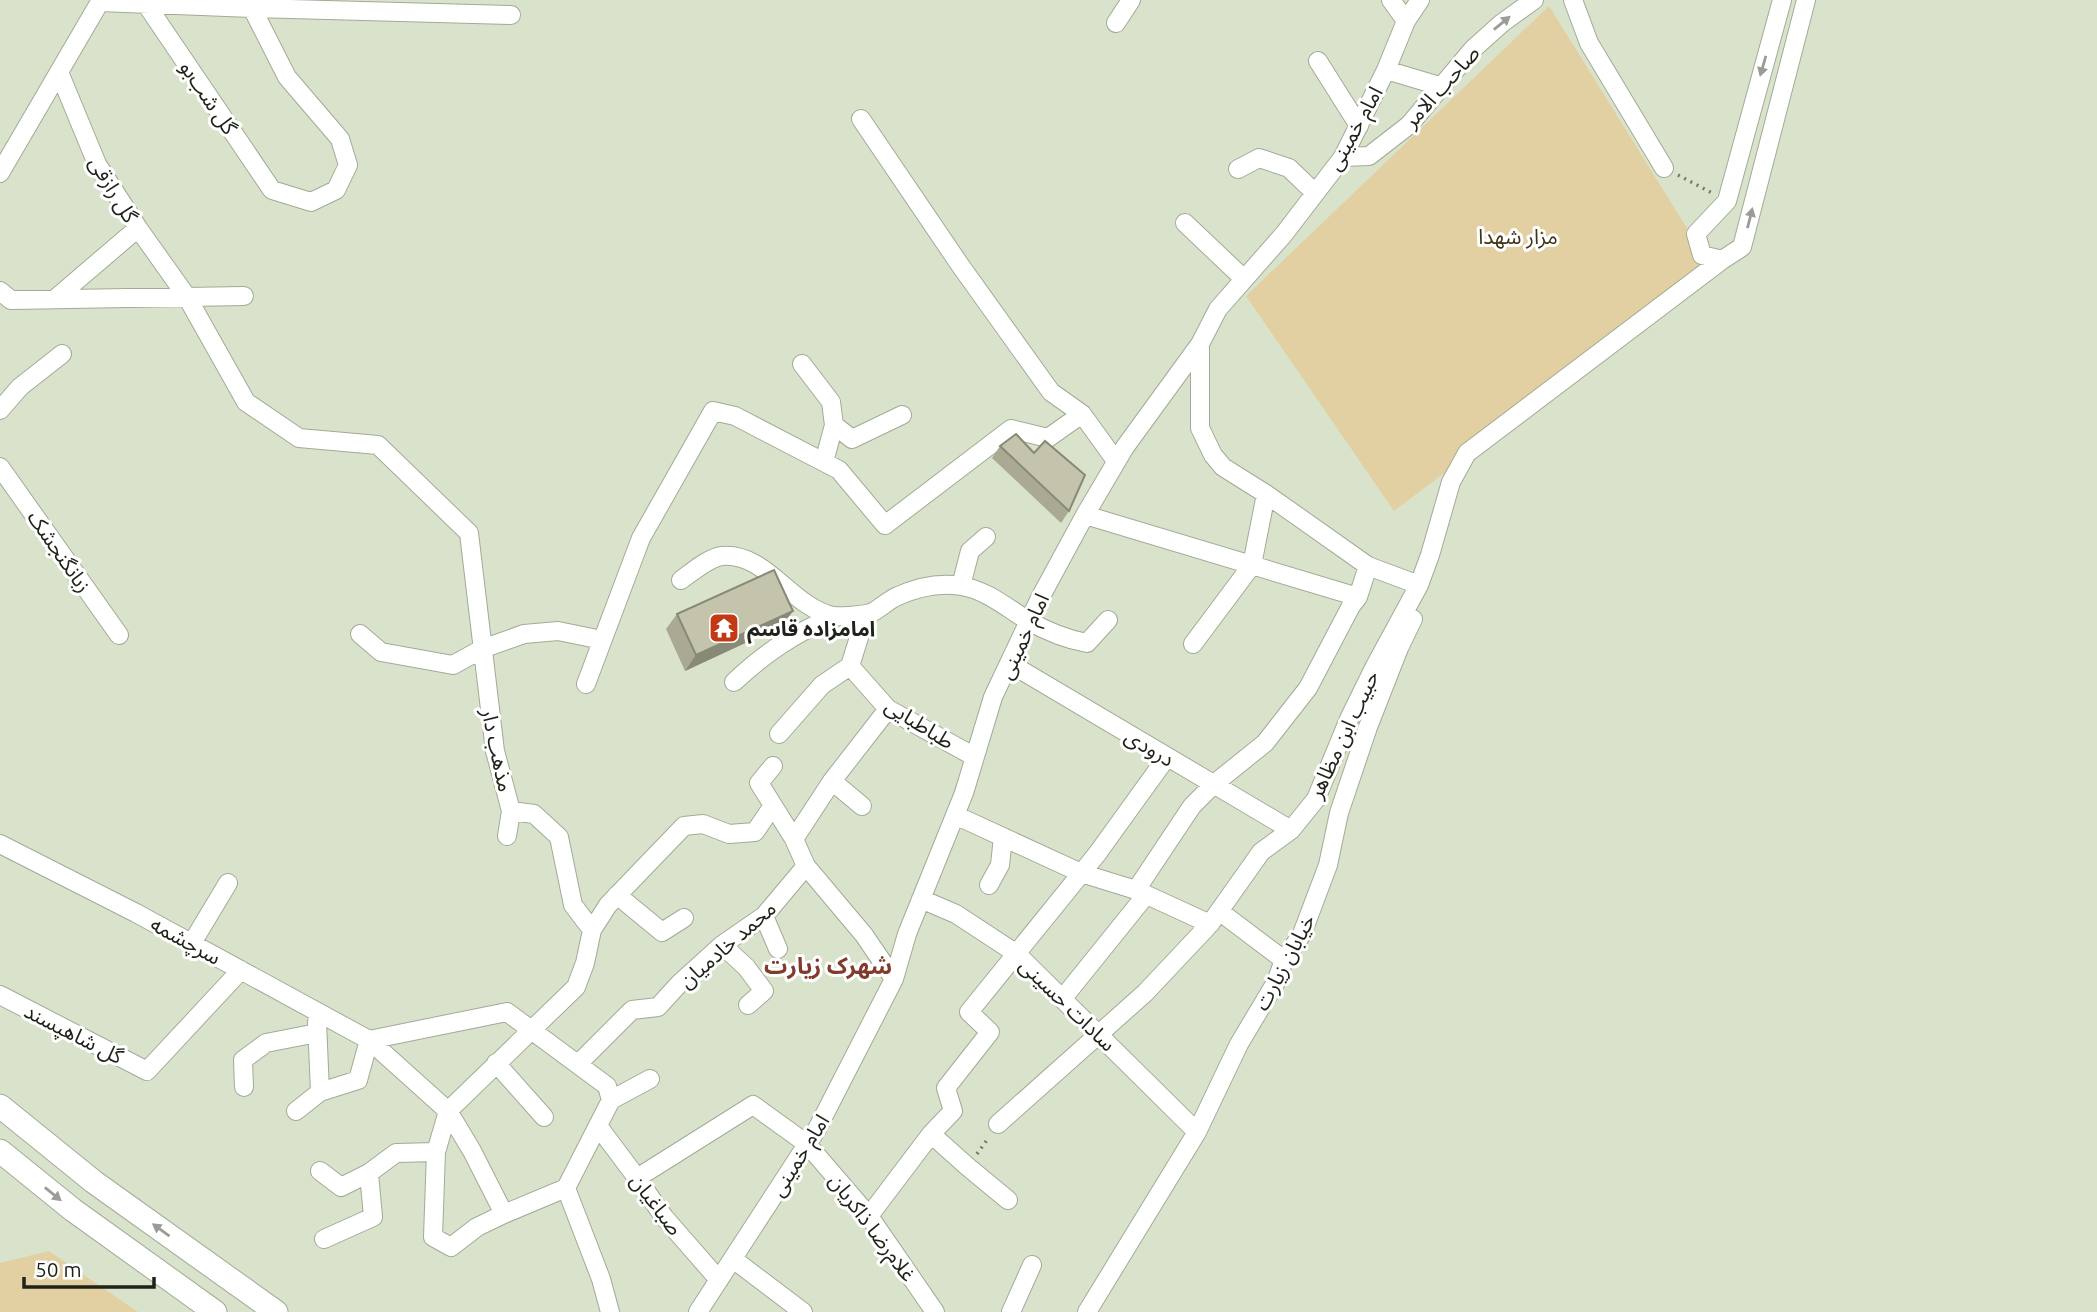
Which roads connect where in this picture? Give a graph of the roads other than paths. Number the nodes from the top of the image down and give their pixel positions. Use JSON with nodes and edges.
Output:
{"nodes":[{"id":1,"x":1131,"y":0,"type":"edge"},
{"id":2,"x":1391,"y":0,"type":"edge"},
{"id":3,"x":1420,"y":0,"type":"edge"},
{"id":4,"x":1534,"y":0,"type":"edge"},
{"id":5,"x":1573,"y":0,"type":"edge"},
{"id":6,"x":1782,"y":0,"type":"edge"},
{"id":7,"x":1806,"y":0,"type":"edge"},
{"id":8,"x":100,"y":1,"type":"edge"},
{"id":9,"x":146,"y":4,"type":"junction"},
{"id":10,"x":251,"y":4,"type":"edge"},
{"id":11,"x":412,"y":7,"type":"edge"},
{"id":12,"x":511,"y":15,"type":"dead end"},
{"id":13,"x":1406,"y":21,"type":"junction"},
{"id":14,"x":1116,"y":23,"type":"dead end"},
{"id":15,"x":1318,"y":61,"type":"dead end"},
{"id":16,"x":1386,"y":70,"type":"junction"},
{"id":17,"x":59,"y":72,"type":"junction"},
{"id":18,"x":1443,"y":87,"type":"junction"},
{"id":19,"x":861,"y":119,"type":"dead end"},
{"id":20,"x":1359,"y":126,"type":"junction"},
{"id":21,"x":1343,"y":157,"type":"junction"},
{"id":22,"x":1664,"y":168,"type":"road end"},
{"id":23,"x":1238,"y":169,"type":"dead end"},
{"id":24,"x":0,"y":173,"type":"edge"},
{"id":25,"x":1315,"y":193,"type":"junction"},
{"id":26,"x":1185,"y":223,"type":"dead end"},
{"id":27,"x":138,"y":229,"type":"junction"},
{"id":28,"x":1722,"y":260,"type":"junction"},
{"id":29,"x":1244,"y":279,"type":"junction"},
{"id":30,"x":0,"y":291,"type":"edge"},
{"id":31,"x":244,"y":296,"type":"dead end"},
{"id":32,"x":187,"y":297,"type":"junction"},
{"id":33,"x":55,"y":299,"type":"junction"},
{"id":34,"x":1199,"y":344,"type":"junction"},
{"id":35,"x":62,"y":354,"type":"dead end"},
{"id":36,"x":802,"y":364,"type":"dead end"},
{"id":37,"x":0,"y":410,"type":"edge"},
{"id":38,"x":1082,"y":414,"type":"junction"},
{"id":39,"x":902,"y":415,"type":"dead end"},
{"id":40,"x":834,"y":425,"type":"junction"},
{"id":41,"x":1116,"y":461,"type":"junction"},
{"id":42,"x":824,"y":462,"type":"junction"},
{"id":43,"x":0,"y":467,"type":"edge"},
{"id":44,"x":1266,"y":494,"type":"junction"},
{"id":45,"x":1085,"y":515,"type":"junction"},
{"id":46,"x":469,"y":533,"type":"joint"},
{"id":47,"x":986,"y":537,"type":"dead end"},
{"id":48,"x":1252,"y":565,"type":"junction"},
{"id":49,"x":1368,"y":566,"type":"junction"},
{"id":50,"x":681,"y":580,"type":"dead end"},
{"id":51,"x":1419,"y":585,"type":"junction"},
{"id":52,"x":961,"y":586,"type":"junction"},
{"id":53,"x":1358,"y":597,"type":"junction"},
{"id":54,"x":870,"y":613,"type":"junction"},
{"id":55,"x":835,"y":616,"type":"junction"},
{"id":56,"x":1108,"y":620,"type":"dead end"},
{"id":57,"x":1029,"y":621,"type":"junction"},
{"id":58,"x":360,"y":634,"type":"dead end"},
{"id":59,"x":119,"y":635,"type":"dead end"},
{"id":60,"x":602,"y":640,"type":"junction"},
{"id":61,"x":1193,"y":645,"type":"dead end"},
{"id":62,"x":482,"y":649,"type":"junction"},
{"id":63,"x":1009,"y":663,"type":"junction"},
{"id":64,"x":850,"y":666,"type":"junction"},
{"id":65,"x":734,"y":681,"type":"dead end"},
{"id":66,"x":586,"y":684,"type":"dead end"},
{"id":67,"x":888,"y":709,"type":"junction"},
{"id":68,"x":779,"y":734,"type":"dead end"},
{"id":69,"x":975,"y":757,"type":"junction"},
{"id":70,"x":1167,"y":757,"type":"junction"},
{"id":71,"x":773,"y":766,"type":"dead end"},
{"id":72,"x":832,"y":781,"type":"junction"},
{"id":73,"x":1214,"y":784,"type":"junction"},
{"id":74,"x":862,"y":806,"type":"dead end"},
{"id":75,"x":772,"y":807,"type":"junction"},
{"id":76,"x":512,"y":811,"type":"junction"},
{"id":77,"x":955,"y":815,"type":"junction"},
{"id":78,"x":1291,"y":830,"type":"junction"},
{"id":79,"x":507,"y":836,"type":"dead end"},
{"id":80,"x":1003,"y":837,"type":"junction"},
{"id":81,"x":794,"y":839,"type":"junction"},
{"id":82,"x":0,"y":844,"type":"edge"},
{"id":83,"x":806,"y":866,"type":"junction"},
{"id":84,"x":1081,"y":873,"type":"junction"},
{"id":85,"x":228,"y":883,"type":"dead end"},
{"id":86,"x":989,"y":885,"type":"dead end"},
{"id":87,"x":1141,"y":893,"type":"junction"},
{"id":88,"x":617,"y":895,"type":"junction"},
{"id":89,"x":921,"y":899,"type":"junction"},
{"id":90,"x":764,"y":916,"type":"junction"},
{"id":91,"x":1214,"y":917,"type":"junction"},
{"id":92,"x":684,"y":918,"type":"dead end"},
{"id":93,"x":592,"y":930,"type":"junction"},
{"id":94,"x":192,"y":943,"type":"junction"},
{"id":95,"x":722,"y":945,"type":"junction"},
{"id":96,"x":778,"y":949,"type":"dead end"},
{"id":97,"x":1017,"y":954,"type":"junction"},
{"id":98,"x":1284,"y":960,"type":"junction"},
{"id":99,"x":241,"y":970,"type":"junction"},
{"id":100,"x":894,"y":979,"type":"junction"},
{"id":101,"x":0,"y":995,"type":"edge"},
{"id":102,"x":1063,"y":998,"type":"junction"},
{"id":103,"x":748,"y":1005,"type":"dead end"},
{"id":104,"x":316,"y":1012,"type":"junction"},
{"id":105,"x":532,"y":1028,"type":"junction"},
{"id":106,"x":317,"y":1033,"type":"junction"},
{"id":107,"x":1100,"y":1034,"type":"junction"},
{"id":108,"x":369,"y":1040,"type":"junction"},
{"id":109,"x":496,"y":1063,"type":"junction"},
{"id":110,"x":578,"y":1064,"type":"junction"},
{"id":111,"x":650,"y":1079,"type":"dead end"},
{"id":112,"x":244,"y":1087,"type":"dead end"},
{"id":113,"x":320,"y":1092,"type":"junction"},
{"id":114,"x":611,"y":1100,"type":"junction"},
{"id":115,"x":0,"y":1107,"type":"edge"},
{"id":116,"x":296,"y":1111,"type":"dead end"},
{"id":117,"x":448,"y":1111,"type":"junction"},
{"id":118,"x":544,"y":1117,"type":"dead end"},
{"id":119,"x":998,"y":1124,"type":"road end"},
{"id":120,"x":598,"y":1126,"type":"junction"},
{"id":121,"x":1197,"y":1132,"type":"junction"},
{"id":122,"x":931,"y":1134,"type":"junction"},
{"id":123,"x":807,"y":1144,"type":"junction"},
{"id":124,"x":0,"y":1151,"type":"edge"},
{"id":125,"x":436,"y":1152,"type":"junction"},
{"id":126,"x":320,"y":1171,"type":"dead end"},
{"id":127,"x":369,"y":1173,"type":"junction"},
{"id":128,"x":637,"y":1178,"type":"junction"},
{"id":129,"x":566,"y":1188,"type":"junction"},
{"id":130,"x":1008,"y":1200,"type":"dead end"},
{"id":131,"x":504,"y":1213,"type":"junction"},
{"id":132,"x":869,"y":1216,"type":"junction"},
{"id":133,"x":324,"y":1239,"type":"dead end"},
{"id":134,"x":733,"y":1259,"type":"junction"},
{"id":135,"x":1032,"y":1265,"type":"dead end"},
{"id":136,"x":719,"y":1280,"type":"junction"},
{"id":137,"x":215,"y":1312,"type":"edge"},
{"id":138,"x":276,"y":1312,"type":"edge"},
{"id":139,"x":610,"y":1312,"type":"edge"},
{"id":140,"x":698,"y":1312,"type":"edge"},
{"id":141,"x":803,"y":1312,"type":"edge"},
{"id":142,"x":935,"y":1312,"type":"edge"},
{"id":143,"x":1011,"y":1312,"type":"edge"},
{"id":144,"x":1087,"y":1312,"type":"edge"}],
"edges":[{"from":1,"to":14,"type":"street"},
{"from":2,"to":13,"type":"street"},
{"from":3,"to":13,"type":"street","name":"امام خمینی"},
{"from":18,"to":4,"type":"street","name":"صاحب الامر","one_way":true},
{"from":5,"to":22,"type":"street"},
{"from":6,"to":28,"type":"street","one_way":true},
{"from":28,"to":7,"type":"street","one_way":true},
{"from":8,"to":9,"type":"street"},
{"from":8,"to":17,"type":"street"},
{"from":9,"to":10,"type":"street"},
{"from":9,"to":10,"type":"street","name":"گل شب‌بو"},
{"from":10,"to":11,"type":"street"},
{"from":11,"to":12,"type":"street"},
{"from":13,"to":16,"type":"street","name":"امام خمینی"},
{"from":15,"to":20,"type":"street"},
{"from":16,"to":18,"type":"street"},
{"from":16,"to":20,"type":"street","name":"امام خمینی"},
{"from":17,"to":24,"type":"street"},
{"from":17,"to":27,"type":"street","name":"گل رازقی"},
{"from":18,"to":21,"type":"street","name":"صاحب الامر"},
{"from":19,"to":38,"type":"street"},
{"from":20,"to":21,"type":"street","name":"امام خمینی"},
{"from":21,"to":25,"type":"street","name":"امام خمینی"},
{"from":23,"to":25,"type":"street"},
{"from":25,"to":29,"type":"street","name":"امام خمینی"},
{"from":26,"to":29,"type":"street"},
{"from":27,"to":32,"type":"street","name":"گل رازقی"},
{"from":27,"to":33,"type":"street"},
{"from":28,"to":51,"type":"street"},
{"from":29,"to":34,"type":"street","name":"امام خمینی"},
{"from":30,"to":33,"type":"street"},
{"from":31,"to":32,"type":"street"},
{"from":32,"to":33,"type":"street"},
{"from":32,"to":46,"type":"street","name":"گل رازقی"},
{"from":34,"to":41,"type":"street","name":"امام خمینی"},
{"from":34,"to":44,"type":"street"},
{"from":35,"to":37,"type":"street"},
{"from":36,"to":40,"type":"street"},
{"from":38,"to":41,"type":"street"},
{"from":38,"to":42,"type":"street"},
{"from":39,"to":40,"type":"street"},
{"from":40,"to":42,"type":"street"},
{"from":41,"to":45,"type":"street","name":"امام خمینی"},
{"from":42,"to":60,"type":"street"},
{"from":43,"to":59,"type":"street","name":"زبانگنجشک"},
{"from":44,"to":48,"type":"street"},
{"from":44,"to":49,"type":"street"},
{"from":45,"to":48,"type":"street"},
{"from":45,"to":57,"type":"street","name":"امام خمینی"},
{"from":46,"to":62,"type":"street","name":"مذهب دار"},
{"from":47,"to":52,"type":"street"},
{"from":48,"to":53,"type":"street"},
{"from":48,"to":61,"type":"street"},
{"from":49,"to":51,"type":"street"},
{"from":49,"to":53,"type":"street"},
{"from":50,"to":55,"type":"street"},
{"from":51,"to":78,"type":"street","name":"حبیب ابن مظاهر"},
{"from":51,"to":98,"type":"street","name":"خیابان زیارت"},
{"from":52,"to":54,"type":"street"},
{"from":52,"to":57,"type":"street"},
{"from":53,"to":73,"type":"street"},
{"from":54,"to":55,"type":"street"},
{"from":54,"to":64,"type":"street"},
{"from":55,"to":65,"type":"street"},
{"from":56,"to":57,"type":"street"},
{"from":57,"to":63,"type":"street","name":"امام خمینی"},
{"from":58,"to":62,"type":"street"},
{"from":60,"to":62,"type":"street"},
{"from":60,"to":66,"type":"street"},
{"from":62,"to":76,"type":"street","name":"مذهب دار"},
{"from":63,"to":69,"type":"street","name":"امام خمینی"},
{"from":63,"to":70,"type":"street","name":"درودی"},
{"from":64,"to":67,"type":"street","name":"طباطبایی"},
{"from":64,"to":68,"type":"street"},
{"from":67,"to":69,"type":"street","name":"طباطبایی"},
{"from":67,"to":72,"type":"street"},
{"from":69,"to":77,"type":"street","name":"امام خمینی"},
{"from":70,"to":73,"type":"street","name":"درودی"},
{"from":70,"to":84,"type":"street"},
{"from":71,"to":75,"type":"street"},
{"from":72,"to":74,"type":"street"},
{"from":72,"to":81,"type":"street"},
{"from":73,"to":78,"type":"street","name":"درودی"},
{"from":73,"to":87,"type":"street"},
{"from":75,"to":81,"type":"street"},
{"from":75,"to":88,"type":"street"},
{"from":76,"to":79,"type":"street"},
{"from":76,"to":93,"type":"street","name":"مذهب دار"},
{"from":77,"to":80,"type":"street"},
{"from":77,"to":89,"type":"street","name":"امام خمینی"},
{"from":78,"to":91,"type":"street","name":"حبیب ابن مظاهر"},
{"from":80,"to":84,"type":"street"},
{"from":80,"to":86,"type":"street"},
{"from":81,"to":83,"type":"street"},
{"from":82,"to":94,"type":"street","name":"سرچشمه"},
{"from":83,"to":90,"type":"street","name":"محمد خادمیان"},
{"from":83,"to":100,"type":"street"},
{"from":84,"to":87,"type":"street"},
{"from":84,"to":97,"type":"street"},
{"from":85,"to":94,"type":"street"},
{"from":87,"to":91,"type":"street"},
{"from":87,"to":102,"type":"street"},
{"from":88,"to":92,"type":"street"},
{"from":88,"to":93,"type":"street"},
{"from":89,"to":97,"type":"street","name":"سادات حسینی"},
{"from":89,"to":100,"type":"street","name":"امام خمینی"},
{"from":90,"to":95,"type":"street","name":"محمد خادمیان"},
{"from":90,"to":96,"type":"street"},
{"from":91,"to":98,"type":"street"},
{"from":91,"to":107,"type":"street","name":"حبیب ابن مظاهر"},
{"from":93,"to":105,"type":"street"},
{"from":94,"to":99,"type":"street","name":"سرچشمه"},
{"from":95,"to":103,"type":"street"},
{"from":95,"to":110,"type":"street","name":"محمد خادمیان"},
{"from":97,"to":102,"type":"street","name":"سادات حسینی"},
{"from":97,"to":122,"type":"street"},
{"from":98,"to":121,"type":"street","name":"خیابان زیارت"},
{"from":99,"to":101,"type":"street","name":"گل شاهپسند"},
{"from":99,"to":104,"type":"street","name":"سرچشمه"},
{"from":100,"to":123,"type":"street","name":"امام خمینی"},
{"from":102,"to":107,"type":"street","name":"سادات حسینی"},
{"from":104,"to":106,"type":"street"},
{"from":104,"to":108,"type":"street","name":"سرچشمه"},
{"from":105,"to":108,"type":"street"},
{"from":105,"to":109,"type":"street"},
{"from":105,"to":110,"type":"street"},
{"from":106,"to":112,"type":"street"},
{"from":106,"to":113,"type":"street"},
{"from":107,"to":119,"type":"street","name":"حبیب ابن مظاهر"},
{"from":107,"to":121,"type":"street","name":"سادات حسینی"},
{"from":108,"to":113,"type":"street"},
{"from":108,"to":117,"type":"street","name":"سرچشمه"},
{"from":109,"to":117,"type":"street"},
{"from":109,"to":118,"type":"street"},
{"from":110,"to":114,"type":"street"},
{"from":111,"to":114,"type":"street"},
{"from":113,"to":116,"type":"street"},
{"from":114,"to":120,"type":"street"},
{"from":138,"to":115,"type":"main road","one_way":true},
{"from":117,"to":125,"type":"street"},
{"from":117,"to":131,"type":"street","name":"سرچشمه"},
{"from":120,"to":128,"type":"street","name":"صباغیان"},
{"from":120,"to":129,"type":"street"},
{"from":121,"to":144,"type":"street","name":"خیابان زیارت"},
{"from":122,"to":130,"type":"street"},
{"from":122,"to":132,"type":"street"},
{"from":123,"to":128,"type":"street","name":"غلام‌رضا ذاکریان"},
{"from":123,"to":132,"type":"street","name":"غلام‌رضا ذاکریان"},
{"from":123,"to":134,"type":"street","name":"امام خمینی"},
{"from":124,"to":137,"type":"main road","one_way":true},
{"from":125,"to":127,"type":"street"},
{"from":125,"to":131,"type":"street"},
{"from":126,"to":127,"type":"street"},
{"from":127,"to":133,"type":"street"},
{"from":128,"to":136,"type":"street","name":"صباغیان"},
{"from":129,"to":131,"type":"street"},
{"from":129,"to":139,"type":"street"},
{"from":132,"to":142,"type":"street","name":"غلام‌رضا ذاکریان"},
{"from":134,"to":136,"type":"street","name":"امام خمینی"},
{"from":134,"to":141,"type":"street"},
{"from":135,"to":143,"type":"street"},
{"from":136,"to":140,"type":"street","name":"امام خمینی"}]}
